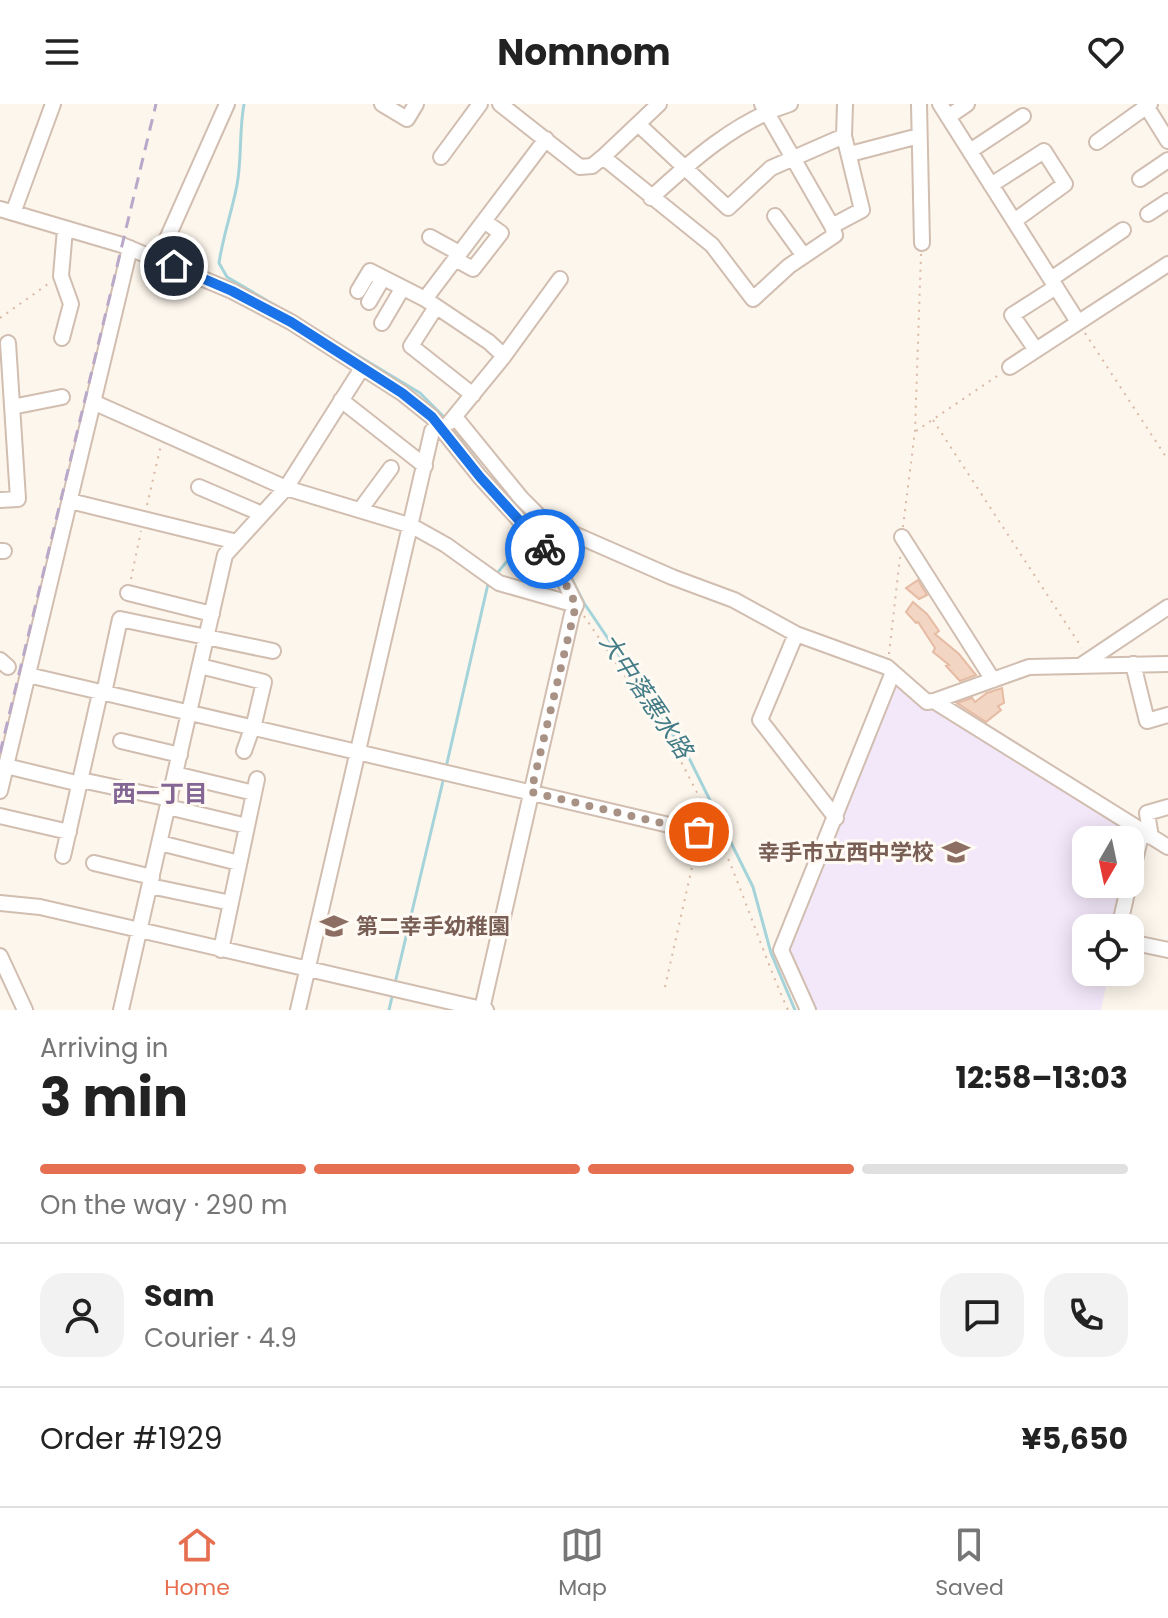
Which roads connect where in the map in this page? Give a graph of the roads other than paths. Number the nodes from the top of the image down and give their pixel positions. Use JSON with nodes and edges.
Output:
{"nodes":[{"id":1,"x":53,"y":104,"type":"edge"},
{"id":2,"x":227,"y":104,"type":"edge"},
{"id":3,"x":382,"y":104,"type":"edge"},
{"id":4,"x":416,"y":104,"type":"edge"},
{"id":5,"x":480,"y":104,"type":"edge"},
{"id":6,"x":500,"y":104,"type":"edge"},
{"id":7,"x":659,"y":104,"type":"edge"},
{"id":8,"x":790,"y":104,"type":"edge"},
{"id":9,"x":845,"y":104,"type":"edge"},
{"id":10,"x":919,"y":104,"type":"edge"},
{"id":11,"x":967,"y":104,"type":"edge"},
{"id":12,"x":1147,"y":105,"type":"edge"},
{"id":13,"x":764,"y":108,"type":"edge"},
{"id":14,"x":944,"y":110,"type":"edge"},
{"id":15,"x":1023,"y":116,"type":"dead end"},
{"id":16,"x":638,"y":124,"type":"junction"},
{"id":17,"x":844,"y":136,"type":"junction"},
{"id":18,"x":919,"y":136,"type":"junction"},
{"id":19,"x":546,"y":139,"type":"junction"},
{"id":20,"x":1168,"y":141,"type":"edge"},
{"id":21,"x":1097,"y":142,"type":"dead end"},
{"id":22,"x":970,"y":151,"type":"junction"},
{"id":23,"x":850,"y":154,"type":"junction"},
{"id":24,"x":441,"y":157,"type":"dead end"},
{"id":25,"x":603,"y":157,"type":"junction"},
{"id":26,"x":794,"y":160,"type":"junction"},
{"id":27,"x":1168,"y":160,"type":"edge"},
{"id":28,"x":684,"y":168,"type":"junction"},
{"id":29,"x":1140,"y":179,"type":"dead end"},
{"id":30,"x":991,"y":185,"type":"junction"},
{"id":31,"x":651,"y":198,"type":"junction"},
{"id":32,"x":1168,"y":201,"type":"edge"},
{"id":33,"x":7,"y":211,"type":"edge"},
{"id":34,"x":1148,"y":214,"type":"dead end"},
{"id":35,"x":775,"y":216,"type":"dead end"},
{"id":36,"x":484,"y":221,"type":"junction"},
{"id":37,"x":1014,"y":221,"type":"junction"},
{"id":38,"x":832,"y":226,"type":"junction"},
{"id":39,"x":65,"y":229,"type":"junction"},
{"id":40,"x":1123,"y":230,"type":"dead end"},
{"id":41,"x":430,"y":237,"type":"dead end"},
{"id":42,"x":922,"y":243,"type":"road end"},
{"id":43,"x":130,"y":248,"type":"junction"},
{"id":44,"x":457,"y":256,"type":"junction"},
{"id":45,"x":804,"y":256,"type":"junction"},
{"id":46,"x":158,"y":259,"type":"junction"},
{"id":47,"x":1168,"y":264,"type":"edge"},
{"id":48,"x":560,"y":279,"type":"dead end"},
{"id":49,"x":1053,"y":283,"type":"junction"},
{"id":50,"x":402,"y":289,"type":"junction"},
{"id":51,"x":363,"y":297,"type":"dead end"},
{"id":52,"x":431,"y":303,"type":"junction"},
{"id":53,"x":1078,"y":322,"type":"junction"},
{"id":54,"x":382,"y":323,"type":"dead end"},
{"id":55,"x":62,"y":338,"type":"dead end"},
{"id":56,"x":8,"y":343,"type":"dead end"},
{"id":57,"x":1036,"y":350,"type":"junction"},
{"id":58,"x":504,"y":356,"type":"junction"},
{"id":59,"x":1010,"y":367,"type":"road end"},
{"id":60,"x":362,"y":368,"type":"junction"},
{"id":61,"x":6,"y":387,"type":"edge"},
{"id":62,"x":473,"y":395,"type":"junction"},
{"id":63,"x":62,"y":397,"type":"dead end"},
{"id":64,"x":341,"y":400,"type":"junction"},
{"id":65,"x":93,"y":402,"type":"junction"},
{"id":66,"x":12,"y":407,"type":"junction"},
{"id":67,"x":447,"y":423,"type":"junction"},
{"id":68,"x":425,"y":466,"type":"junction"},
{"id":69,"x":391,"y":468,"type":"dead end"},
{"id":70,"x":199,"y":487,"type":"dead end"},
{"id":71,"x":286,"y":488,"type":"junction"},
{"id":72,"x":0,"y":500,"type":"edge"},
{"id":73,"x":70,"y":501,"type":"junction"},
{"id":74,"x":360,"y":510,"type":"junction"},
{"id":75,"x":262,"y":514,"type":"junction"},
{"id":76,"x":412,"y":526,"type":"junction"},
{"id":77,"x":902,"y":537,"type":"dead end"},
{"id":78,"x":237,"y":542,"type":"junction"},
{"id":79,"x":128,"y":593,"type":"dead end"},
{"id":80,"x":576,"y":605,"type":"junction"},
{"id":81,"x":1168,"y":607,"type":"edge"},
{"id":82,"x":212,"y":614,"type":"junction"},
{"id":83,"x":796,"y":634,"type":"junction"},
{"id":84,"x":206,"y":637,"type":"junction"},
{"id":85,"x":273,"y":651,"type":"dead end"},
{"id":86,"x":1084,"y":663,"type":"junction"},
{"id":87,"x":1133,"y":664,"type":"junction"},
{"id":88,"x":1168,"y":664,"type":"edge"},
{"id":89,"x":200,"y":666,"type":"junction"},
{"id":90,"x":893,"y":672,"type":"junction"},
{"id":91,"x":28,"y":675,"type":"junction"},
{"id":92,"x":993,"y":680,"type":"junction"},
{"id":93,"x":102,"y":693,"type":"junction"},
{"id":94,"x":934,"y":701,"type":"junction"},
{"id":95,"x":189,"y":713,"type":"junction"},
{"id":96,"x":1168,"y":715,"type":"edge"},
{"id":97,"x":251,"y":727,"type":"junction"},
{"id":98,"x":121,"y":741,"type":"dead end"},
{"id":99,"x":244,"y":751,"type":"dead end"},
{"id":100,"x":358,"y":752,"type":"junction"},
{"id":101,"x":180,"y":755,"type":"junction"},
{"id":102,"x":6,"y":766,"type":"junction"},
{"id":103,"x":175,"y":774,"type":"junction"},
{"id":104,"x":80,"y":782,"type":"junction"},
{"id":105,"x":0,"y":791,"type":"edge"},
{"id":106,"x":531,"y":792,"type":"junction"},
{"id":107,"x":169,"y":803,"type":"junction"},
{"id":108,"x":1168,"y":807,"type":"edge"},
{"id":109,"x":0,"y":816,"type":"edge"},
{"id":110,"x":836,"y":818,"type":"junction"},
{"id":111,"x":247,"y":826,"type":"junction"},
{"id":112,"x":69,"y":832,"type":"junction"},
{"id":113,"x":699,"y":832,"type":"road end"},
{"id":114,"x":1146,"y":834,"type":"junction"},
{"id":115,"x":1144,"y":840,"type":"edge"},
{"id":116,"x":160,"y":843,"type":"junction"},
{"id":117,"x":1168,"y":847,"type":"edge"},
{"id":118,"x":63,"y":856,"type":"dead end"},
{"id":119,"x":94,"y":863,"type":"dead end"},
{"id":120,"x":239,"y":863,"type":"junction"},
{"id":121,"x":151,"y":881,"type":"junction"},
{"id":122,"x":0,"y":903,"type":"edge"},
{"id":123,"x":231,"y":903,"type":"junction"},
{"id":124,"x":139,"y":931,"type":"junction"},
{"id":125,"x":1144,"y":945,"type":"edge"},
{"id":126,"x":221,"y":950,"type":"junction"},
{"id":127,"x":1168,"y":950,"type":"edge"},
{"id":128,"x":0,"y":956,"type":"edge"},
{"id":129,"x":308,"y":969,"type":"junction"},
{"id":130,"x":484,"y":1009,"type":"edge"},
{"id":131,"x":25,"y":1010,"type":"edge"},
{"id":132,"x":121,"y":1010,"type":"edge"},
{"id":133,"x":298,"y":1010,"type":"edge"},
{"id":134,"x":808,"y":1010,"type":"edge"}],
"edges":[{"from":1,"to":33,"type":"street"},
{"from":2,"to":46,"type":"street"},
{"from":3,"to":4,"type":"street"},
{"from":5,"to":24,"type":"street"},
{"from":6,"to":19,"type":"street"},
{"from":7,"to":16,"type":"street"},
{"from":8,"to":13,"type":"street"},
{"from":9,"to":17,"type":"street"},
{"from":10,"to":18,"type":"street"},
{"from":11,"to":14,"type":"street"},
{"from":12,"to":20,"type":"street"},
{"from":12,"to":21,"type":"street"},
{"from":13,"to":26,"type":"street"},
{"from":13,"to":28,"type":"street"},
{"from":14,"to":22,"type":"street"},
{"from":15,"to":22,"type":"street"},
{"from":16,"to":25,"type":"street"},
{"from":16,"to":28,"type":"street"},
{"from":17,"to":23,"type":"street"},
{"from":17,"to":26,"type":"street"},
{"from":18,"to":23,"type":"street"},
{"from":18,"to":42,"type":"street"},
{"from":19,"to":25,"type":"street"},
{"from":19,"to":36,"type":"street"},
{"from":22,"to":30,"type":"street"},
{"from":23,"to":38,"type":"street"},
{"from":25,"to":31,"type":"street"},
{"from":26,"to":28,"type":"street"},
{"from":26,"to":38,"type":"street"},
{"from":27,"to":29,"type":"street"},
{"from":28,"to":31,"type":"street"},
{"from":30,"to":37,"type":"street"},
{"from":30,"to":37,"type":"street"},
{"from":31,"to":45,"type":"street"},
{"from":32,"to":34,"type":"street"},
{"from":33,"to":39,"type":"street"},
{"from":35,"to":45,"type":"street"},
{"from":36,"to":44,"type":"street"},
{"from":36,"to":44,"type":"street"},
{"from":37,"to":49,"type":"street"},
{"from":38,"to":45,"type":"street"},
{"from":39,"to":43,"type":"street"},
{"from":39,"to":55,"type":"street"},
{"from":40,"to":49,"type":"street"},
{"from":41,"to":44,"type":"street"},
{"from":43,"to":46,"type":"street"},
{"from":43,"to":65,"type":"street"},
{"from":44,"to":52,"type":"street"},
{"from":46,"to":60,"type":"street"},
{"from":47,"to":53,"type":"street"},
{"from":48,"to":58,"type":"street"},
{"from":49,"to":53,"type":"street"},
{"from":49,"to":57,"type":"street"},
{"from":50,"to":51,"type":"street"},
{"from":50,"to":52,"type":"street"},
{"from":50,"to":54,"type":"street"},
{"from":52,"to":58,"type":"street"},
{"from":52,"to":62,"type":"street"},
{"from":53,"to":57,"type":"street"},
{"from":56,"to":61,"type":"street"},
{"from":57,"to":59,"type":"street"},
{"from":58,"to":62,"type":"street"},
{"from":60,"to":64,"type":"street"},
{"from":60,"to":67,"type":"street"},
{"from":61,"to":66,"type":"street"},
{"from":62,"to":67,"type":"street"},
{"from":63,"to":66,"type":"street"},
{"from":64,"to":68,"type":"street"},
{"from":64,"to":71,"type":"street"},
{"from":65,"to":71,"type":"street"},
{"from":65,"to":73,"type":"street"},
{"from":66,"to":72,"type":"street"},
{"from":67,"to":68,"type":"street"},
{"from":67,"to":80,"type":"street"},
{"from":67,"to":83,"type":"street"},
{"from":68,"to":76,"type":"street"},
{"from":69,"to":74,"type":"street"},
{"from":70,"to":75,"type":"street"},
{"from":71,"to":74,"type":"street"},
{"from":71,"to":75,"type":"street"},
{"from":73,"to":78,"type":"street"},
{"from":73,"to":91,"type":"street"},
{"from":74,"to":76,"type":"street"},
{"from":75,"to":78,"type":"street"},
{"from":76,"to":80,"type":"street"},
{"from":76,"to":100,"type":"street"},
{"from":77,"to":92,"type":"street"},
{"from":78,"to":82,"type":"street"},
{"from":79,"to":82,"type":"street"},
{"from":80,"to":106,"type":"street"},
{"from":81,"to":86,"type":"street"},
{"from":82,"to":84,"type":"street"},
{"from":83,"to":90,"type":"street"},
{"from":83,"to":110,"type":"street"},
{"from":84,"to":85,"type":"street"},
{"from":84,"to":89,"type":"street"},
{"from":84,"to":93,"type":"street"},
{"from":86,"to":87,"type":"street"},
{"from":86,"to":92,"type":"street"},
{"from":87,"to":88,"type":"street"},
{"from":87,"to":96,"type":"street"},
{"from":89,"to":95,"type":"street"},
{"from":89,"to":97,"type":"street"},
{"from":90,"to":94,"type":"street"},
{"from":90,"to":110,"type":"street"},
{"from":91,"to":93,"type":"street"},
{"from":91,"to":102,"type":"street"},
{"from":92,"to":94,"type":"street"},
{"from":93,"to":95,"type":"street"},
{"from":93,"to":104,"type":"street"},
{"from":94,"to":114,"type":"street"},
{"from":95,"to":97,"type":"street"},
{"from":95,"to":101,"type":"street"},
{"from":97,"to":99,"type":"street"},
{"from":97,"to":100,"type":"street"},
{"from":98,"to":101,"type":"street"},
{"from":100,"to":106,"type":"street"},
{"from":100,"to":129,"type":"street"},
{"from":101,"to":103,"type":"street"},
{"from":102,"to":104,"type":"street"},
{"from":102,"to":105,"type":"street"},
{"from":103,"to":107,"type":"street"},
{"from":103,"to":111,"type":"street"},
{"from":104,"to":107,"type":"street"},
{"from":104,"to":112,"type":"street"},
{"from":106,"to":113,"type":"street"},
{"from":106,"to":130,"type":"street"},
{"from":107,"to":111,"type":"street"},
{"from":107,"to":116,"type":"street"},
{"from":108,"to":114,"type":"street"},
{"from":109,"to":112,"type":"street"},
{"from":110,"to":134,"type":"street"},
{"from":111,"to":120,"type":"street"},
{"from":112,"to":118,"type":"street"},
{"from":114,"to":115,"type":"street"},
{"from":114,"to":117,"type":"street"},
{"from":116,"to":120,"type":"street"},
{"from":116,"to":121,"type":"street"},
{"from":119,"to":121,"type":"street"},
{"from":120,"to":123,"type":"street"},
{"from":121,"to":123,"type":"street"},
{"from":121,"to":124,"type":"street"},
{"from":122,"to":124,"type":"street"},
{"from":123,"to":126,"type":"street"},
{"from":124,"to":126,"type":"street"},
{"from":124,"to":132,"type":"street"},
{"from":125,"to":127,"type":"street"},
{"from":126,"to":129,"type":"street"},
{"from":128,"to":131,"type":"street"},
{"from":129,"to":130,"type":"street"},
{"from":129,"to":133,"type":"street"}]}
